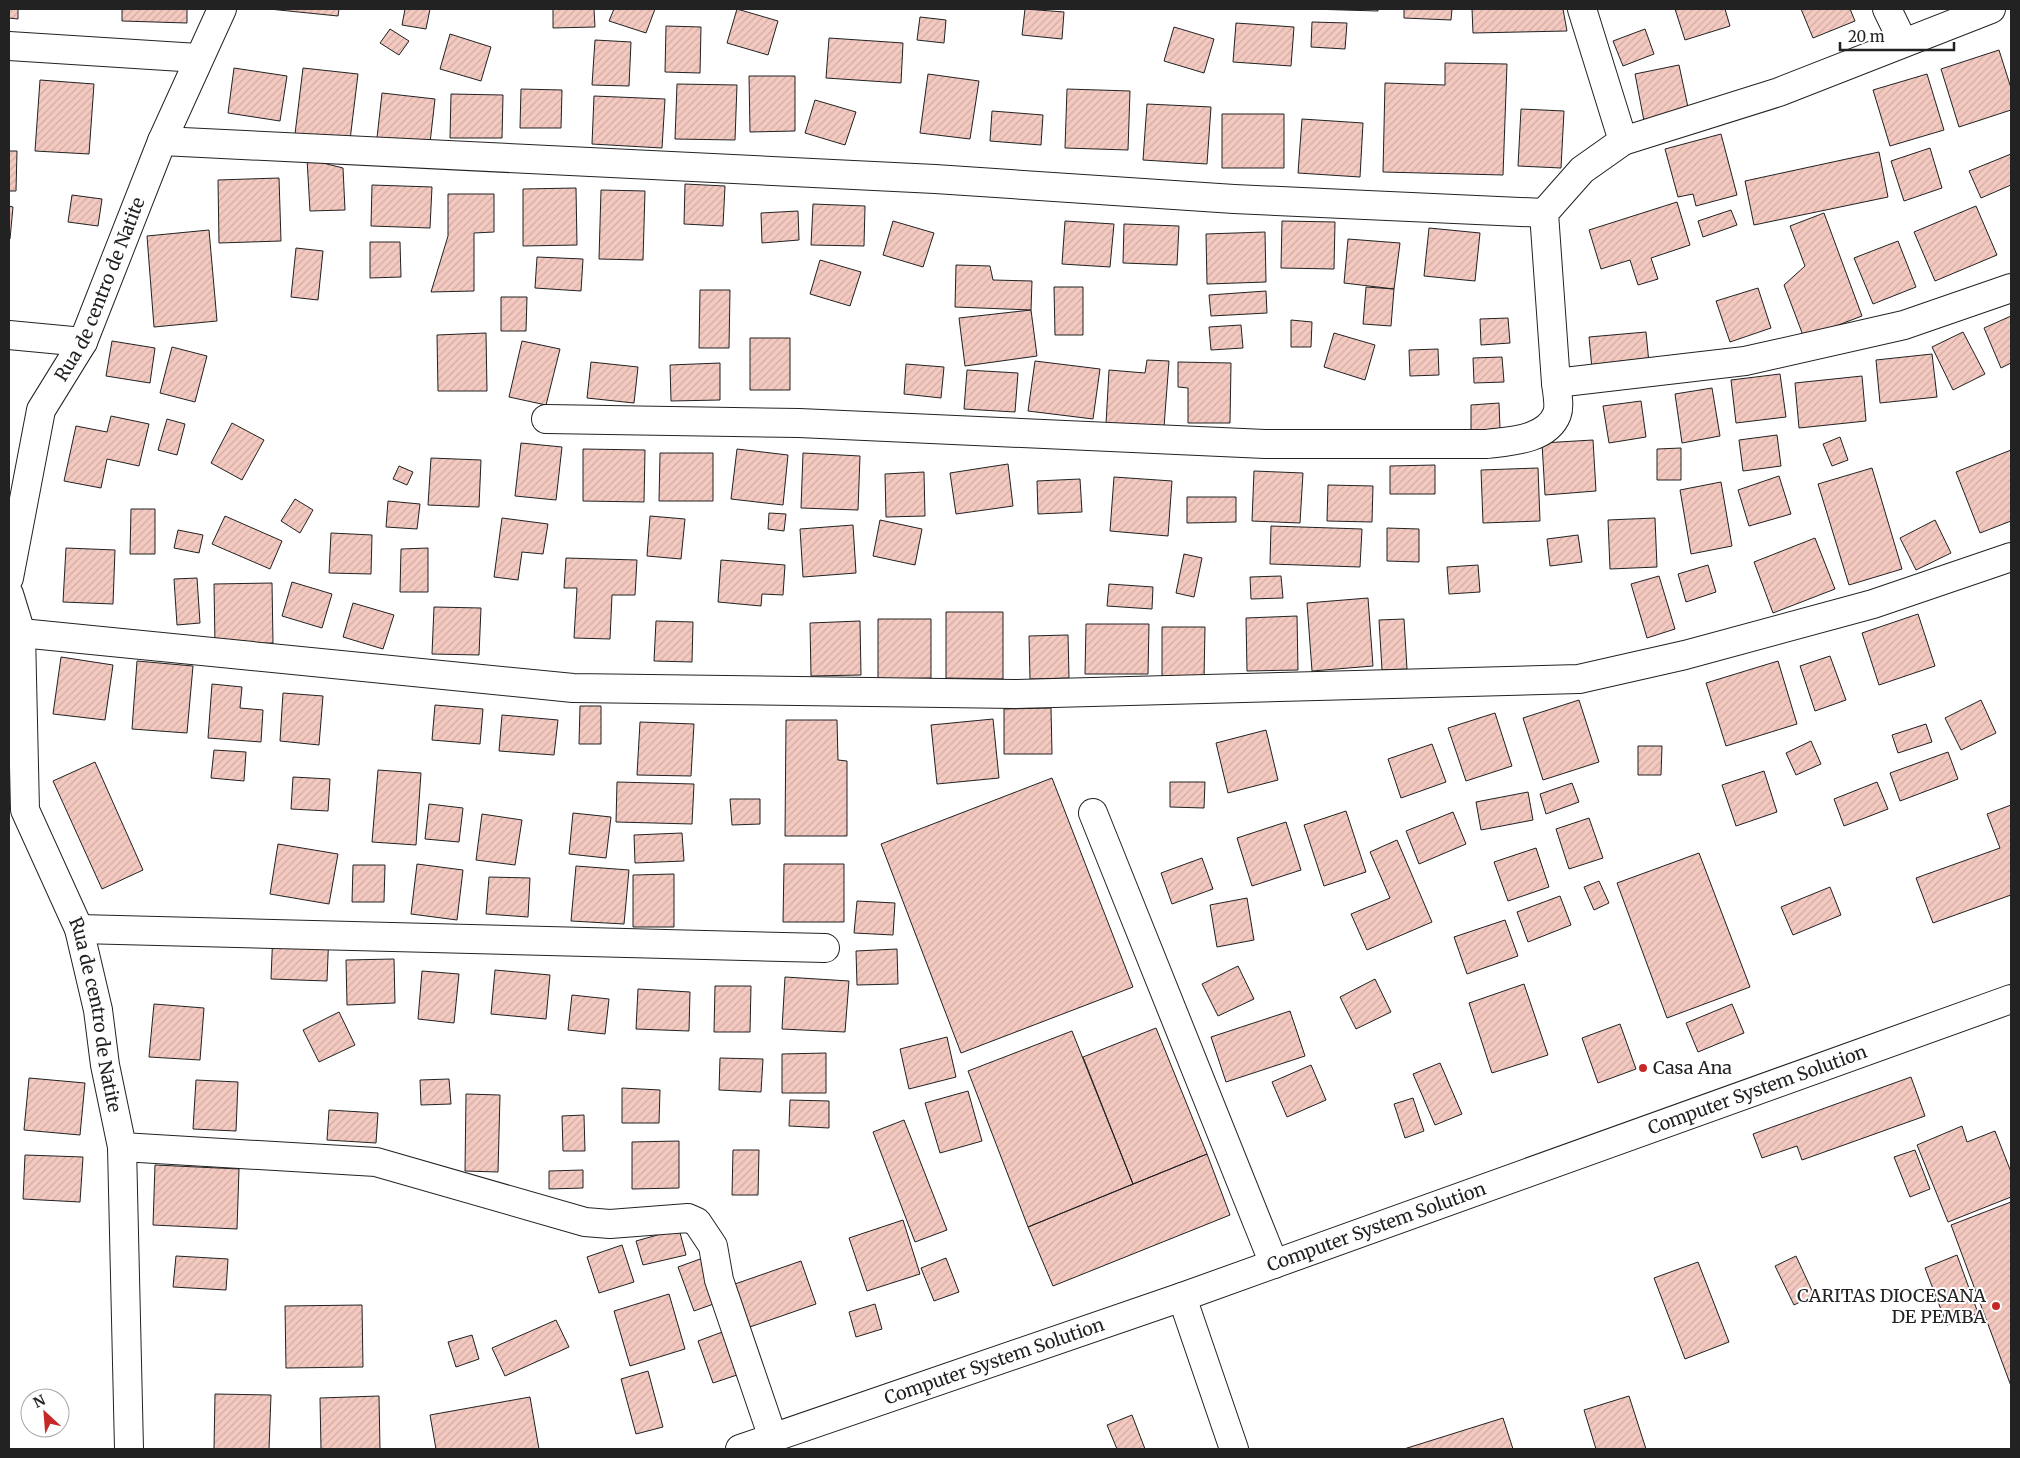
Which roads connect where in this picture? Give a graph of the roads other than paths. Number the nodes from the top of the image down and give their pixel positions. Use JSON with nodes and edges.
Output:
{"nodes":[{"id":1,"x":222,"y":9,"type":"edge"},
{"id":2,"x":1582,"y":9,"type":"edge"},
{"id":3,"x":1887,"y":9,"type":"edge"},
{"id":4,"x":1991,"y":9,"type":"edge"},
{"id":5,"x":1903,"y":42,"type":"junction"},
{"id":6,"x":9,"y":46,"type":"edge"},
{"id":7,"x":198,"y":58,"type":"junction"},
{"id":8,"x":162,"y":141,"type":"junction"},
{"id":9,"x":1623,"y":141,"type":"junction"},
{"id":10,"x":1544,"y":213,"type":"junction"},
{"id":11,"x":2011,"y":288,"type":"edge"},
{"id":12,"x":9,"y":335,"type":"edge"},
{"id":13,"x":83,"y":342,"type":"junction"},
{"id":14,"x":1556,"y":382,"type":"junction"},
{"id":15,"x":546,"y":419,"type":"dead end"},
{"id":16,"x":2011,"y":557,"type":"edge"},
{"id":17,"x":9,"y":578,"type":"edge"},
{"id":18,"x":9,"y":594,"type":"edge"},
{"id":19,"x":21,"y":633,"type":"junction"},
{"id":20,"x":17,"y":810,"type":"edge"},
{"id":21,"x":1093,"y":813,"type":"dead end"},
{"id":22,"x":79,"y":929,"type":"junction"},
{"id":23,"x":825,"y":948,"type":"dead end"},
{"id":24,"x":2011,"y":999,"type":"edge"},
{"id":25,"x":122,"y":1147,"type":"junction"},
{"id":26,"x":1274,"y":1264,"type":"junction"},
{"id":27,"x":1182,"y":1297,"type":"junction"},
{"id":28,"x":773,"y":1438,"type":"junction"},
{"id":29,"x":129,"y":1449,"type":"edge"},
{"id":30,"x":740,"y":1449,"type":"edge"},
{"id":31,"x":1234,"y":1449,"type":"edge"}],
"edges":[{"from":1,"to":7,"type":"street","name":"Rua de centro de Natite"},
{"from":2,"to":9,"type":"street"},
{"from":3,"to":5,"type":"street"},
{"from":4,"to":5,"type":"street"},
{"from":5,"to":9,"type":"street"},
{"from":6,"to":7,"type":"street"},
{"from":7,"to":8,"type":"street","name":"Rua de centro de Natite"},
{"from":8,"to":10,"type":"street"},
{"from":8,"to":13,"type":"street","name":"Rua de centro de Natite"},
{"from":9,"to":10,"type":"street"},
{"from":10,"to":14,"type":"street"},
{"from":11,"to":14,"type":"street"},
{"from":12,"to":13,"type":"street"},
{"from":13,"to":17,"type":"street","name":"Rua de centro de Natite"},
{"from":14,"to":15,"type":"street"},
{"from":16,"to":19,"type":"street"},
{"from":18,"to":19,"type":"street","name":"Rua de centro de Natite"},
{"from":19,"to":20,"type":"street","name":"Rua de centro de Natite"},
{"from":20,"to":22,"type":"street","name":"Rua de centro de Natite"},
{"from":21,"to":26,"type":"street"},
{"from":22,"to":23,"type":"street"},
{"from":22,"to":25,"type":"street","name":"Rua de centro de Natite"},
{"from":24,"to":26,"type":"street","name":"Computer System Solution"},
{"from":25,"to":28,"type":"street"},
{"from":25,"to":29,"type":"street","name":"Rua de centro de Natite"},
{"from":26,"to":27,"type":"street","name":"Computer System Solution"},
{"from":27,"to":28,"type":"street","name":"Computer System Solution"},
{"from":27,"to":31,"type":"street"},
{"from":28,"to":30,"type":"street","name":"Computer System Solution"}]}
